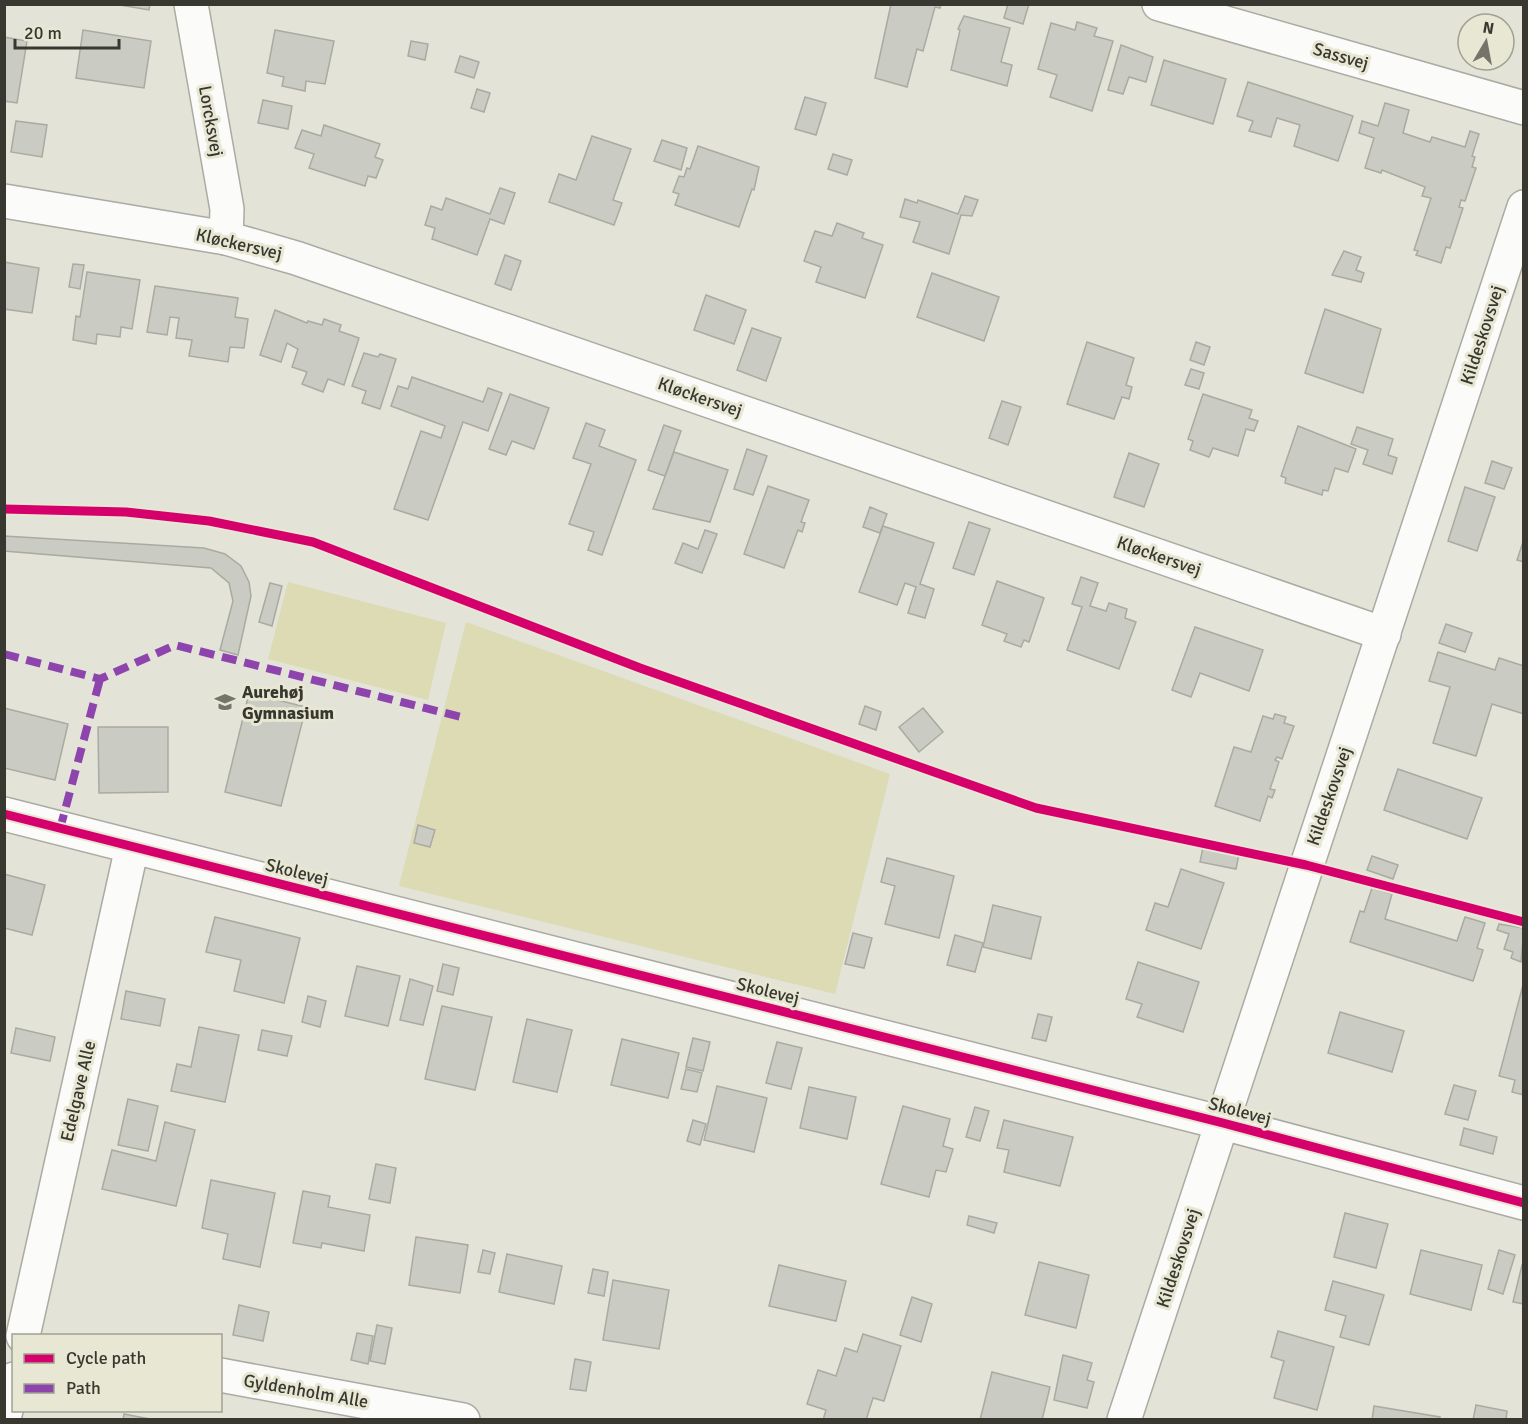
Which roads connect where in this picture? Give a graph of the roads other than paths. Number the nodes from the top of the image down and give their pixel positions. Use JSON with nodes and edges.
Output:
{"nodes":[{"id":1,"x":191,"y":4,"type":"edge"},
{"id":2,"x":1159,"y":4,"type":"edge"},
{"id":3,"x":1524,"y":108,"type":"edge"},
{"id":4,"x":4,"y":201,"type":"edge"},
{"id":5,"x":1524,"y":207,"type":"edge"},
{"id":6,"x":226,"y":238,"type":"junction"},
{"id":7,"x":1384,"y":634,"type":"junction"},
{"id":8,"x":4,"y":814,"type":"edge"},
{"id":9,"x":132,"y":848,"type":"junction"},
{"id":10,"x":1223,"y":1123,"type":"junction"},
{"id":11,"x":1524,"y":1203,"type":"edge"},
{"id":12,"x":23,"y":1334,"type":"edge"},
{"id":13,"x":222,"y":1375,"type":"edge"},
{"id":14,"x":12,"y":1387,"type":"edge"},
{"id":15,"x":4,"y":1418,"type":"edge"},
{"id":16,"x":463,"y":1419,"type":"edge"},
{"id":17,"x":1124,"y":1419,"type":"edge"}],
"edges":[{"from":1,"to":6,"type":"street","name":"Lorcksvej"},
{"from":2,"to":3,"type":"street","name":"Sassvej"},
{"from":4,"to":6,"type":"street","name":"Kløckersvej"},
{"from":5,"to":7,"type":"street","name":"Kildeskovsvej"},
{"from":6,"to":7,"type":"street","name":"Kløckersvej"},
{"from":7,"to":10,"type":"street","name":"Kildeskovsvej"},
{"from":8,"to":9,"type":"street","name":"Skolevej"},
{"from":9,"to":10,"type":"street","name":"Skolevej"},
{"from":9,"to":12,"type":"street","name":"Edelgave Alle"},
{"from":10,"to":11,"type":"street","name":"Skolevej"},
{"from":10,"to":17,"type":"street","name":"Kildeskovsvej"},
{"from":13,"to":16,"type":"street","name":"Gyldenholm Alle"},
{"from":14,"to":15,"type":"street"}]}
